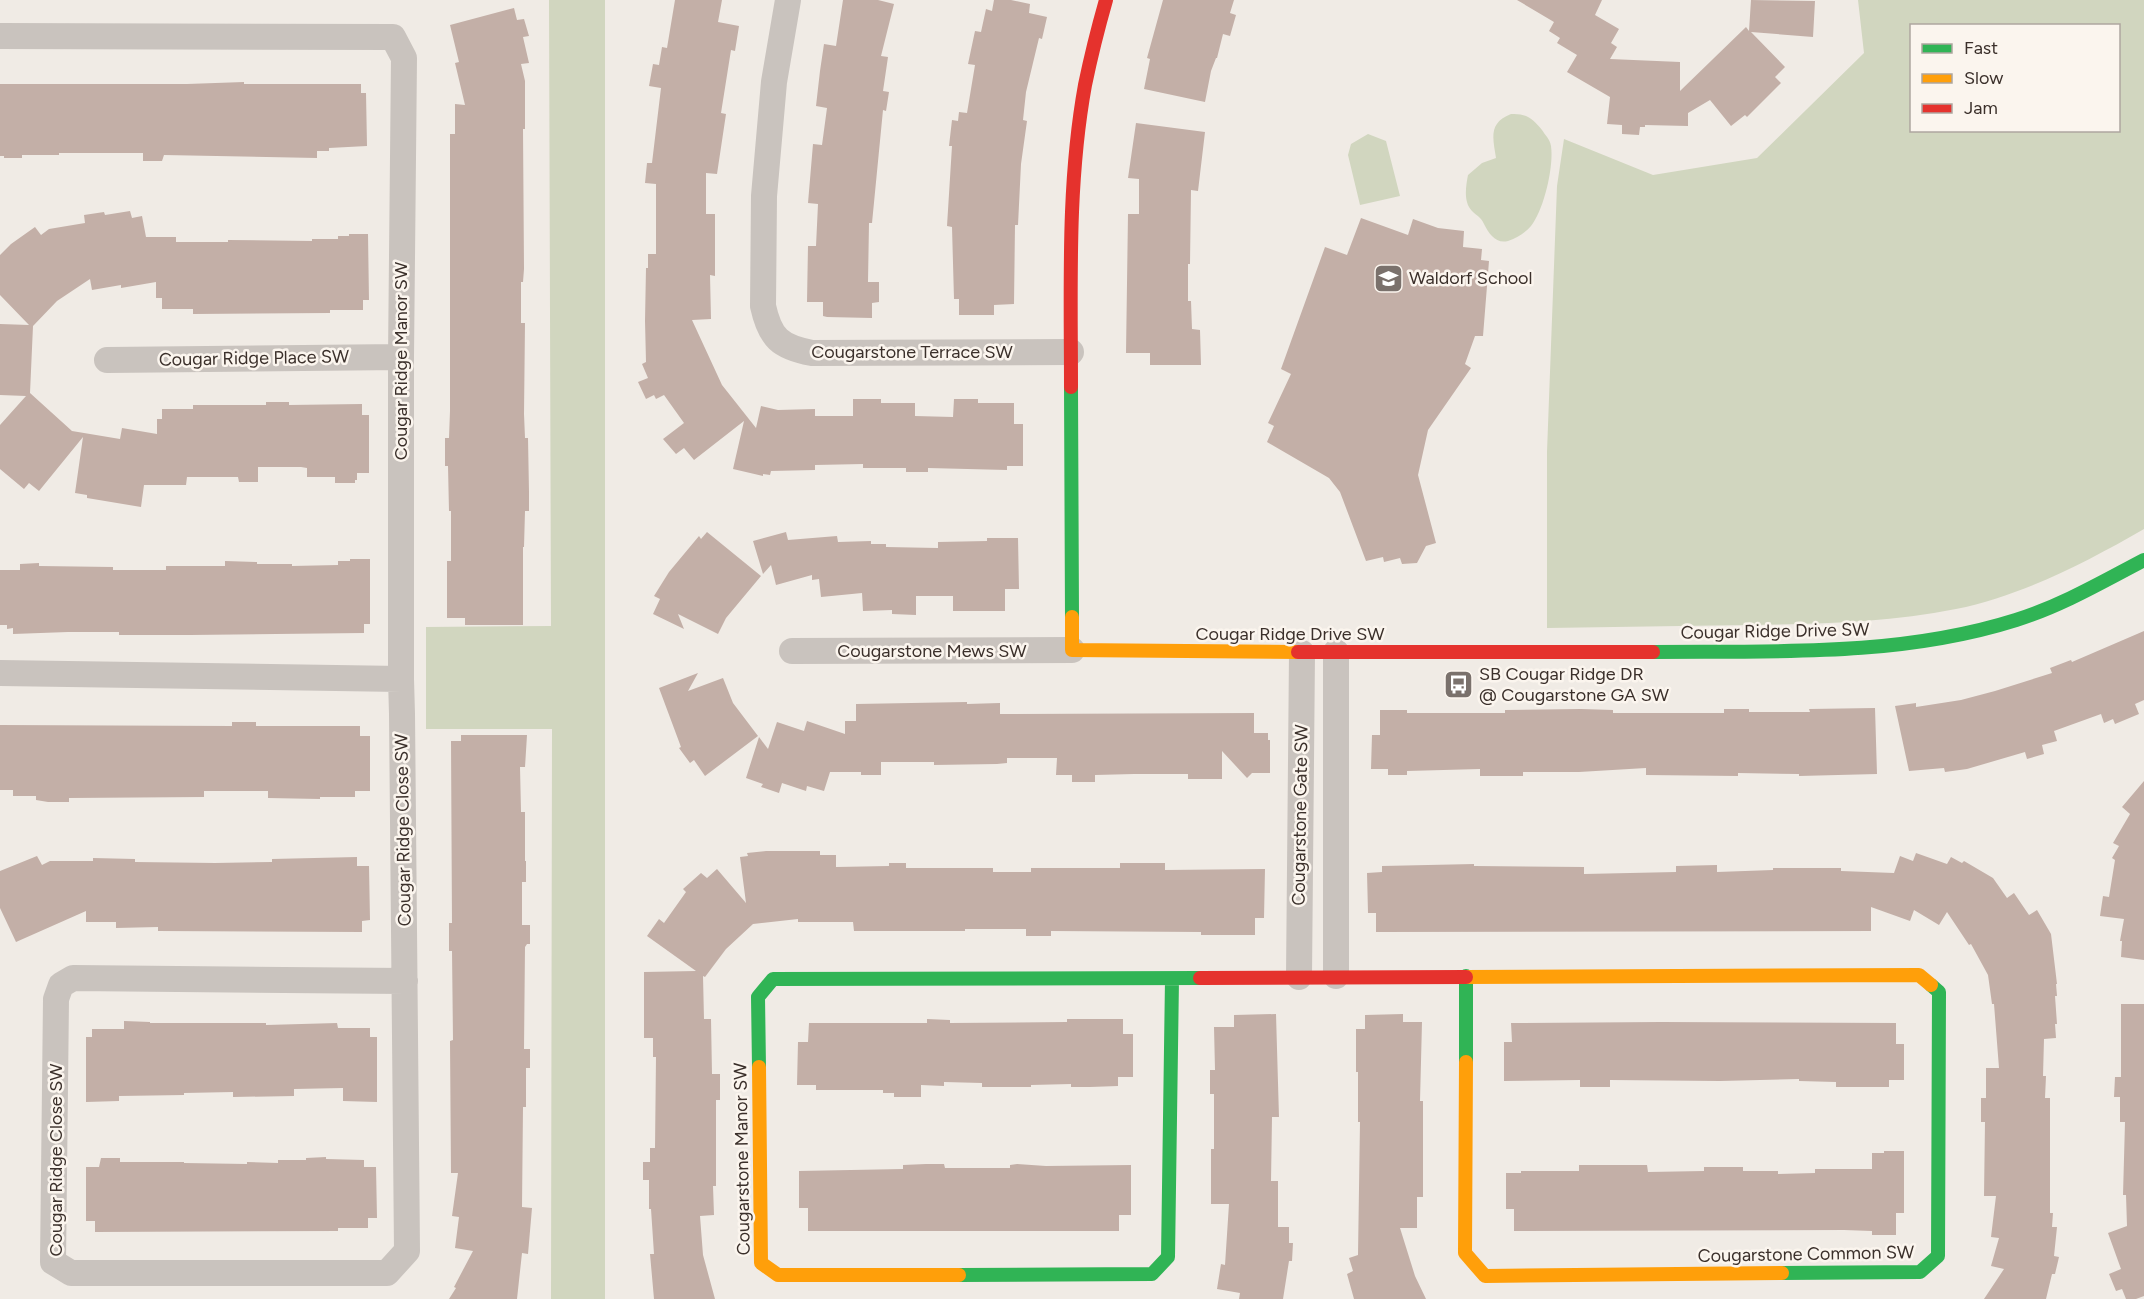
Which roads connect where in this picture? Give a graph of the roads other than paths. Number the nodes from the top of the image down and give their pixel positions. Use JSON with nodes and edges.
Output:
{"nodes":[{"id":1,"x":788,"y":0,"type":"edge"},
{"id":2,"x":1106,"y":0,"type":"edge"},
{"id":3,"x":0,"y":36,"type":"edge"},
{"id":4,"x":1071,"y":352,"type":"junction"},
{"id":5,"x":401,"y":357,"type":"junction"},
{"id":6,"x":107,"y":360,"type":"dead end"},
{"id":7,"x":2144,"y":560,"type":"edge"},
{"id":8,"x":1072,"y":650,"type":"junction"},
{"id":9,"x":792,"y":651,"type":"dead end"},
{"id":10,"x":1336,"y":652,"type":"junction"},
{"id":11,"x":1302,"y":653,"type":"junction"},
{"id":12,"x":0,"y":673,"type":"edge"},
{"id":13,"x":401,"y":679,"type":"junction"},
{"id":14,"x":1336,"y":976,"type":"junction"},
{"id":15,"x":1466,"y":976,"type":"junction"},
{"id":16,"x":1299,"y":977,"type":"junction"},
{"id":17,"x":1172,"y":979,"type":"junction"},
{"id":18,"x":405,"y":981,"type":"junction"}],
"edges":[{"from":1,"to":4,"type":"street","name":"Cougarstone Terrace SW"},
{"from":2,"to":4,"type":"street"},
{"from":3,"to":5,"type":"street","name":"Cougar Ridge Manor SW"},
{"from":4,"to":8,"type":"street"},
{"from":5,"to":6,"type":"street","name":"Cougar Ridge Place SW"},
{"from":5,"to":13,"type":"street","name":"Cougar Ridge Manor SW"},
{"from":7,"to":10,"type":"street","name":"Cougar Ridge Drive SW"},
{"from":8,"to":9,"type":"street","name":"Cougarstone Mews SW"},
{"from":8,"to":11,"type":"street","name":"Cougar Ridge Drive SW"},
{"from":10,"to":11,"type":"street","name":"Cougar Ridge Drive SW"},
{"from":10,"to":14,"type":"street","name":"Cougarstone Gate SW"},
{"from":11,"to":16,"type":"street","name":"Cougarstone Gate SW"},
{"from":12,"to":13,"type":"street"},
{"from":13,"to":18,"type":"street","name":"Cougar Ridge Close SW"},
{"from":14,"to":15,"type":"street","name":"Cougarstone Common SW"},
{"from":14,"to":16,"type":"street","name":"Cougarstone Manor SW"},
{"from":15,"to":15,"type":"street","name":"Cougarstone Common SW"},
{"from":16,"to":17,"type":"street","name":"Cougarstone Manor SW"},
{"from":17,"to":17,"type":"street","name":"Cougarstone Manor SW"},
{"from":18,"to":18,"type":"street","name":"Cougar Ridge Close SW"}]}
